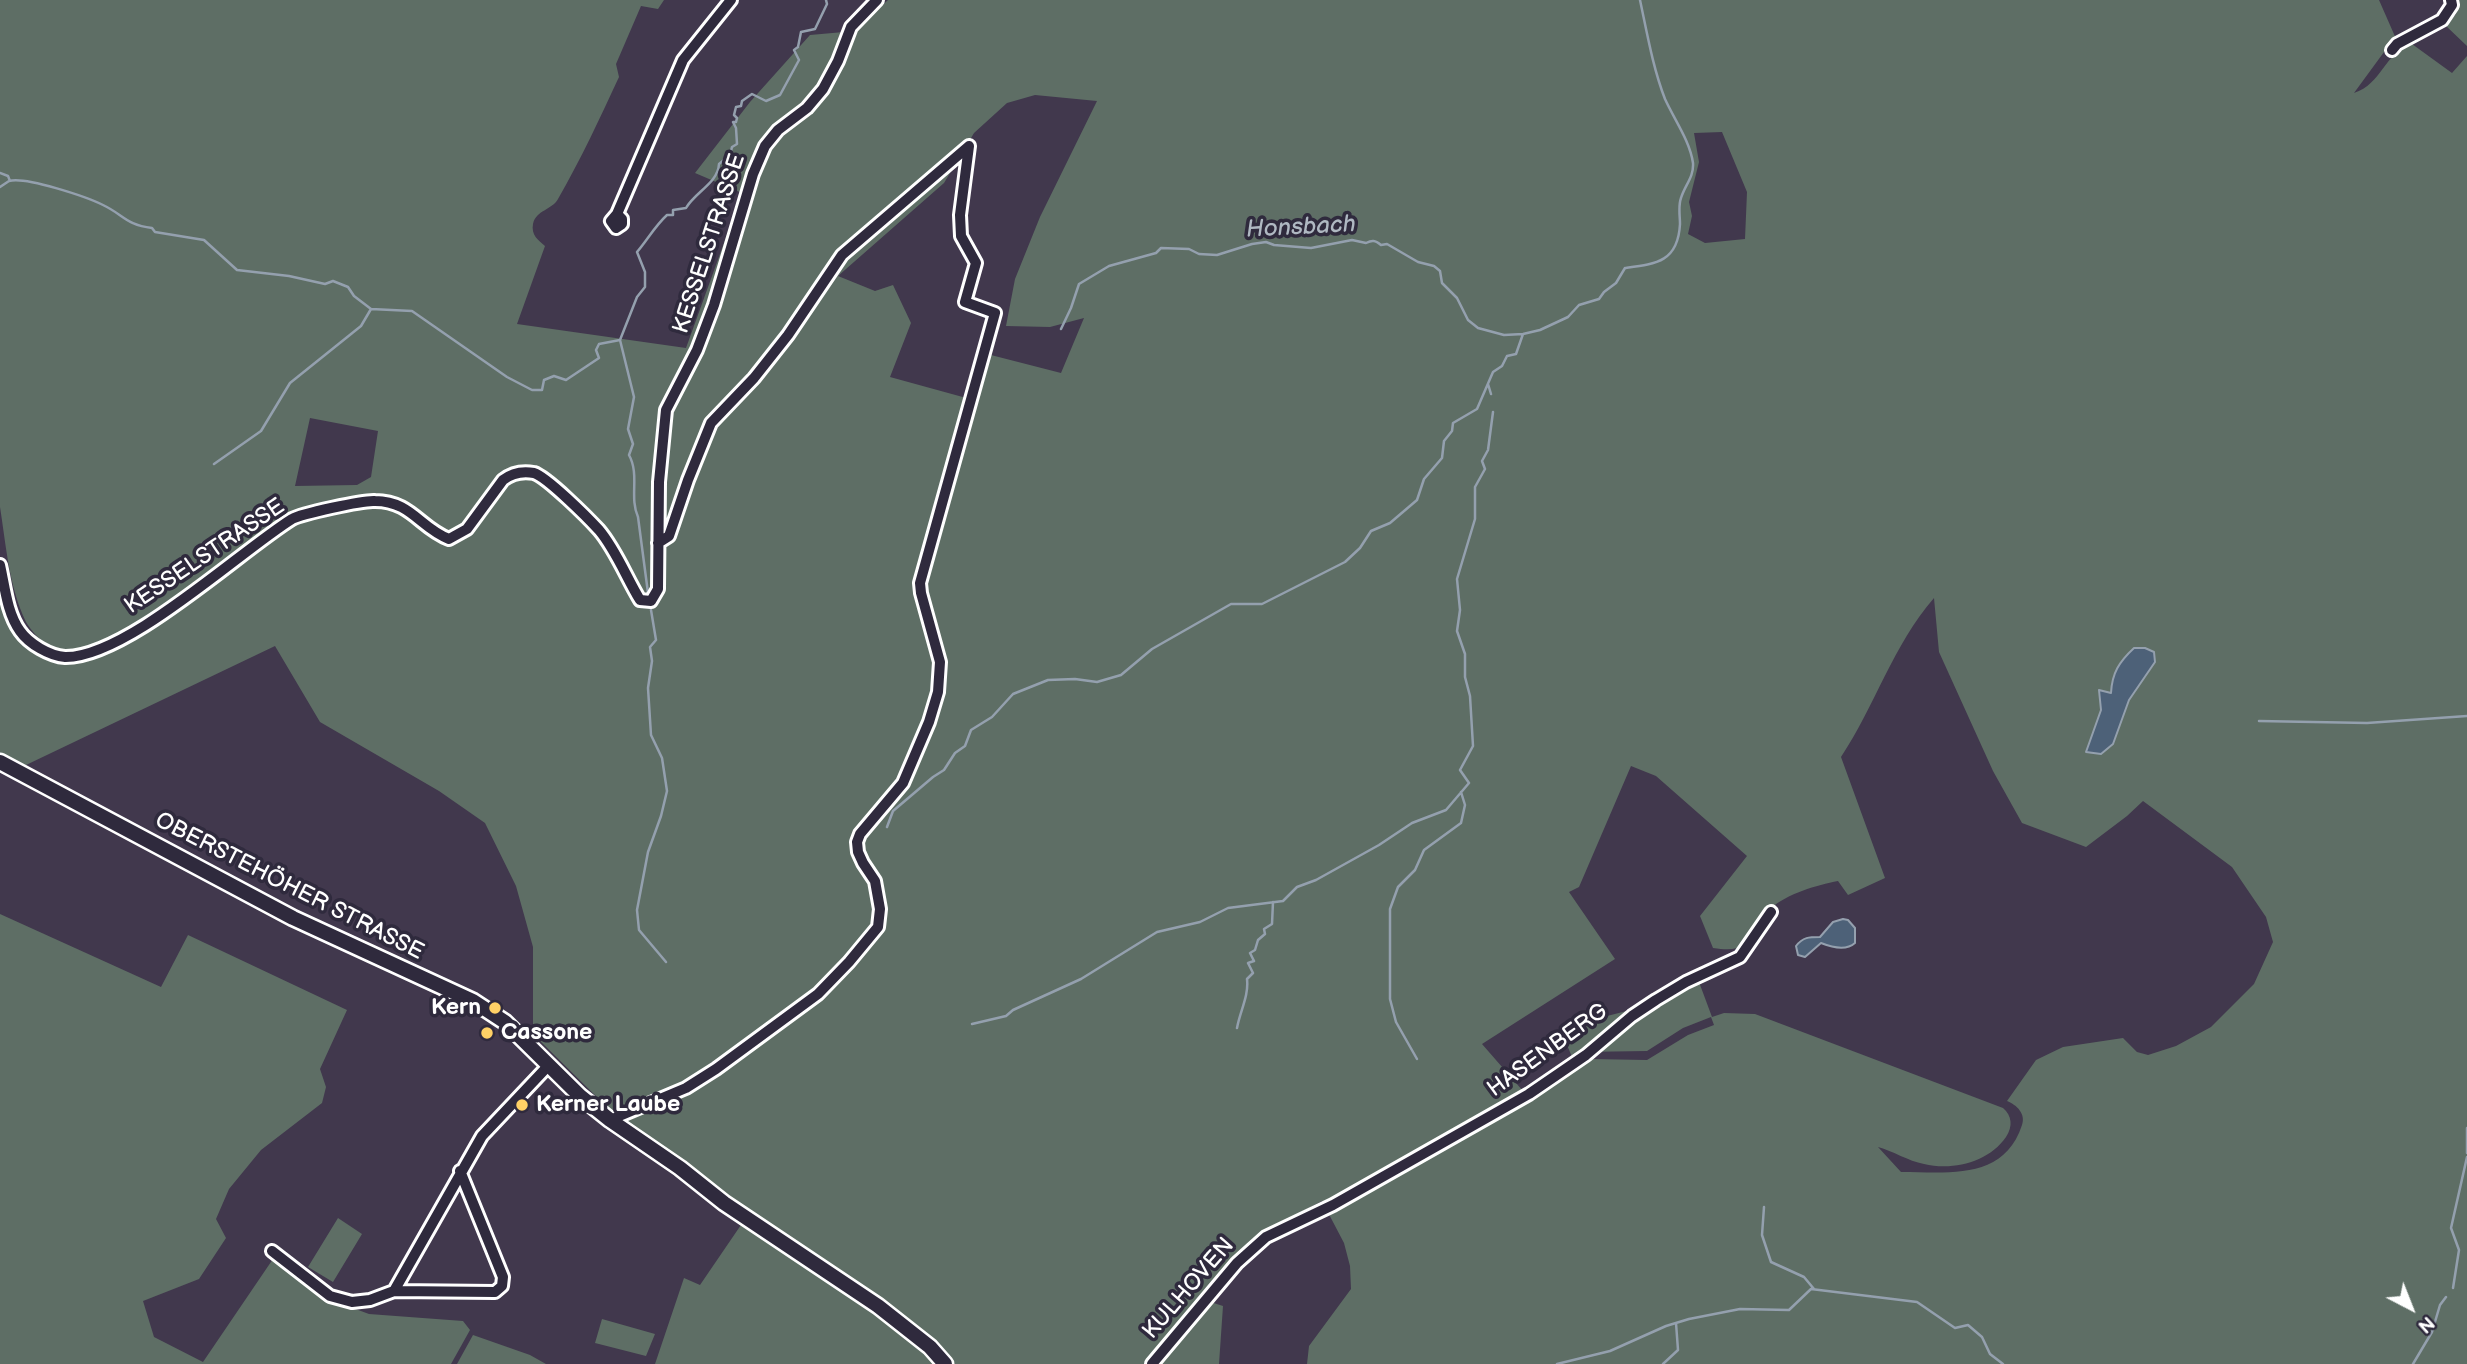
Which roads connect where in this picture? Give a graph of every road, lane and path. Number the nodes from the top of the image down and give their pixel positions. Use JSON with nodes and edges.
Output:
{"nodes":[{"id":1,"x":731,"y":0,"type":"edge"},
{"id":2,"x":877,"y":0,"type":"edge"},
{"id":3,"x":2451,"y":0,"type":"edge"},
{"id":4,"x":2392,"y":50,"type":"dead end"},
{"id":5,"x":617,"y":214,"type":"dead end"},
{"id":6,"x":659,"y":543,"type":"junction"},
{"id":7,"x":0,"y":565,"type":"edge"},
{"id":8,"x":0,"y":762,"type":"edge"},
{"id":9,"x":1771,"y":912,"type":"dead end"},
{"id":10,"x":549,"y":1065,"type":"junction"},
{"id":11,"x":610,"y":1120,"type":"junction"},
{"id":12,"x":460,"y":1171,"type":"junction"},
{"id":13,"x":1333,"y":1205,"type":"joint"},
{"id":14,"x":272,"y":1251,"type":"dead end"},
{"id":15,"x":394,"y":1292,"type":"junction"},
{"id":16,"x":945,"y":1364,"type":"edge"},
{"id":17,"x":1152,"y":1364,"type":"edge"}],
"edges":[{"from":1,"to":5,"type":"street"},
{"from":2,"to":6,"type":"street","name":"KESSELSTRASSE"},
{"from":3,"to":4,"type":"street"},
{"from":6,"to":7,"type":"street","name":"KESSELSTRASSE"},
{"from":6,"to":11,"type":"street"},
{"from":8,"to":10,"type":"street","name":"OBERSTEHÖHER STRASSE"},
{"from":9,"to":13,"type":"street","name":"HASENBERG"},
{"from":10,"to":11,"type":"street","name":"OBERSTEHÖHER STRASSE"},
{"from":10,"to":12,"type":"street"},
{"from":11,"to":16,"type":"street","name":"OBERSTEHÖHER STRASSE"},
{"from":12,"to":15,"type":"street"},
{"from":12,"to":15,"type":"street"},
{"from":13,"to":17,"type":"street","name":"KULHOVEN"},
{"from":14,"to":15,"type":"street"}]}
